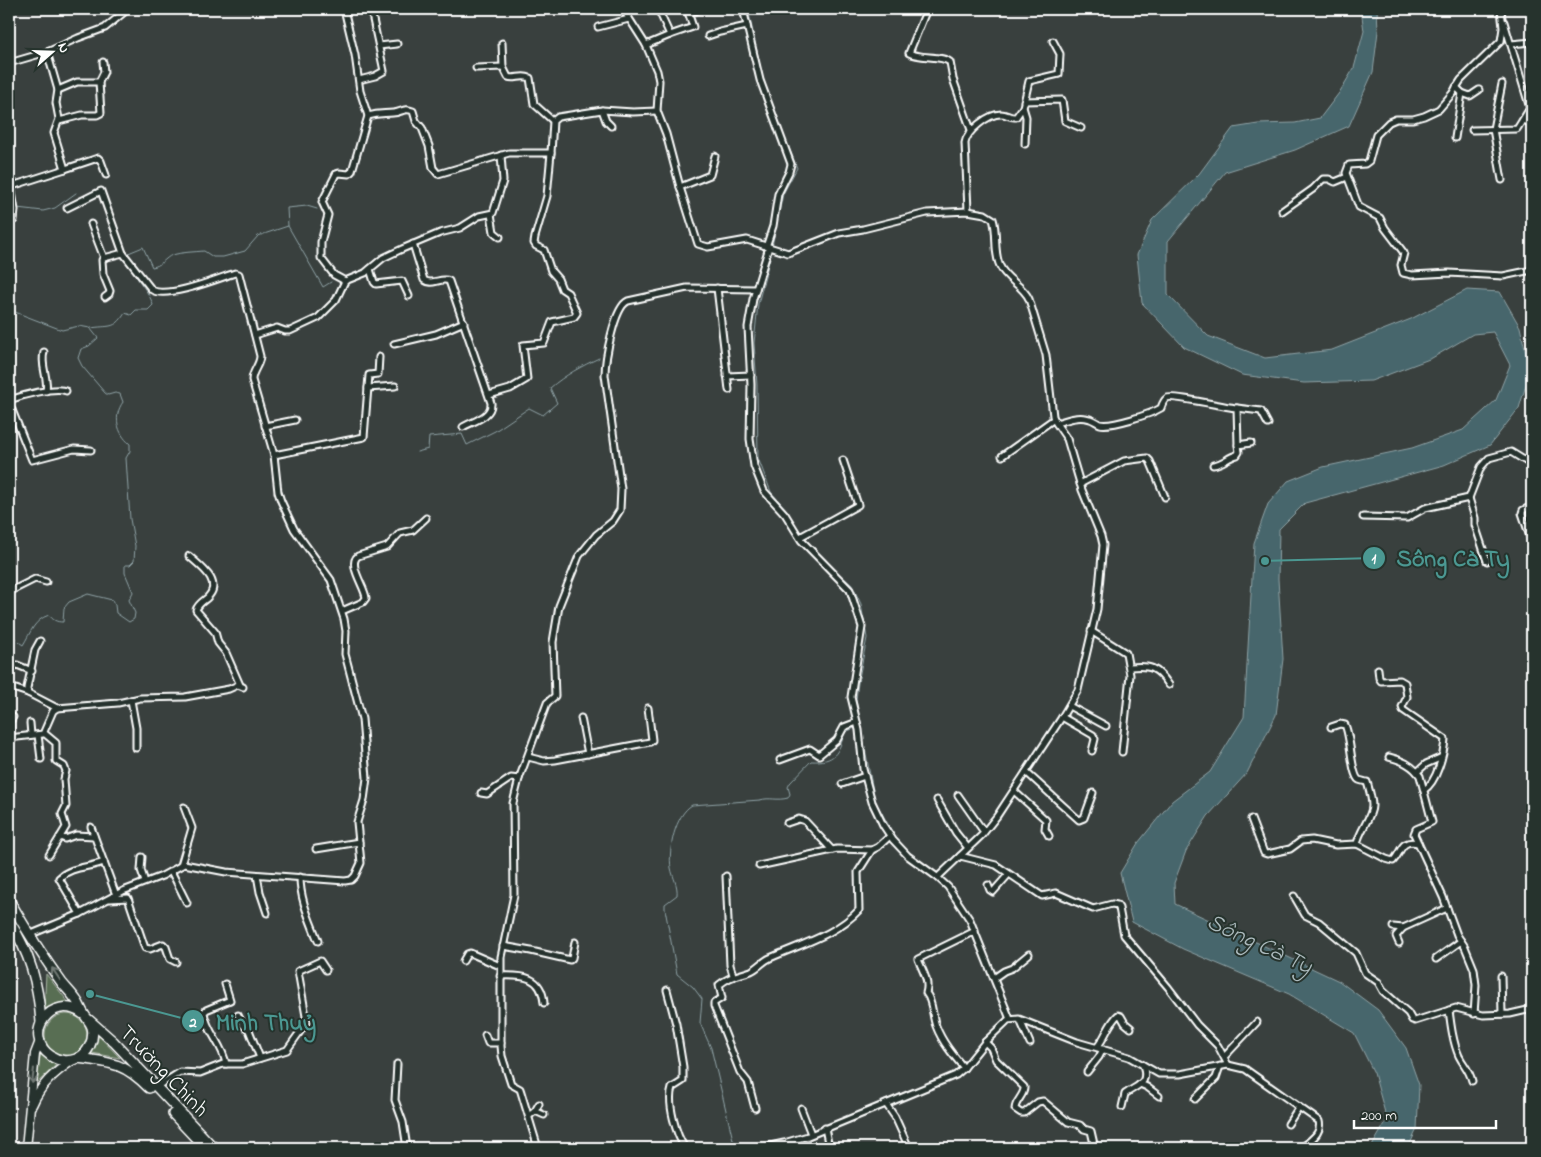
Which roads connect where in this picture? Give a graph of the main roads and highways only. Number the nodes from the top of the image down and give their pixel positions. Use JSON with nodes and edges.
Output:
{"nodes":[{"id":1,"x":9,"y":900,"type":"edge"},
{"id":2,"x":9,"y":920,"type":"edge"},
{"id":3,"x":86,"y":1016,"type":"junction"},
{"id":4,"x":41,"y":1022,"type":"junction"},
{"id":5,"x":40,"y":1041,"type":"junction"},
{"id":6,"x":75,"y":1059,"type":"junction"},
{"id":7,"x":29,"y":1111,"type":"junction"},
{"id":8,"x":26,"y":1148,"type":"edge"},
{"id":9,"x":205,"y":1148,"type":"edge"},
{"id":10,"x":214,"y":1148,"type":"edge"}],
"edges":[{"from":3,"to":1,"type":"highway","one_way":true},
{"from":2,"to":4,"type":"highway"},
{"from":3,"to":4,"type":"highway"},
{"from":3,"to":6,"type":"highway"},
{"from":3,"to":10,"type":"highway","name":"Trường Chinh"},
{"from":4,"to":5,"type":"highway"},
{"from":5,"to":6,"type":"highway"},
{"from":5,"to":7,"type":"main road","one_way":true},
{"from":6,"to":7,"type":"main road"},
{"from":6,"to":9,"type":"highway","name":"Trường Chinh"},
{"from":7,"to":8,"type":"main road"}]}
